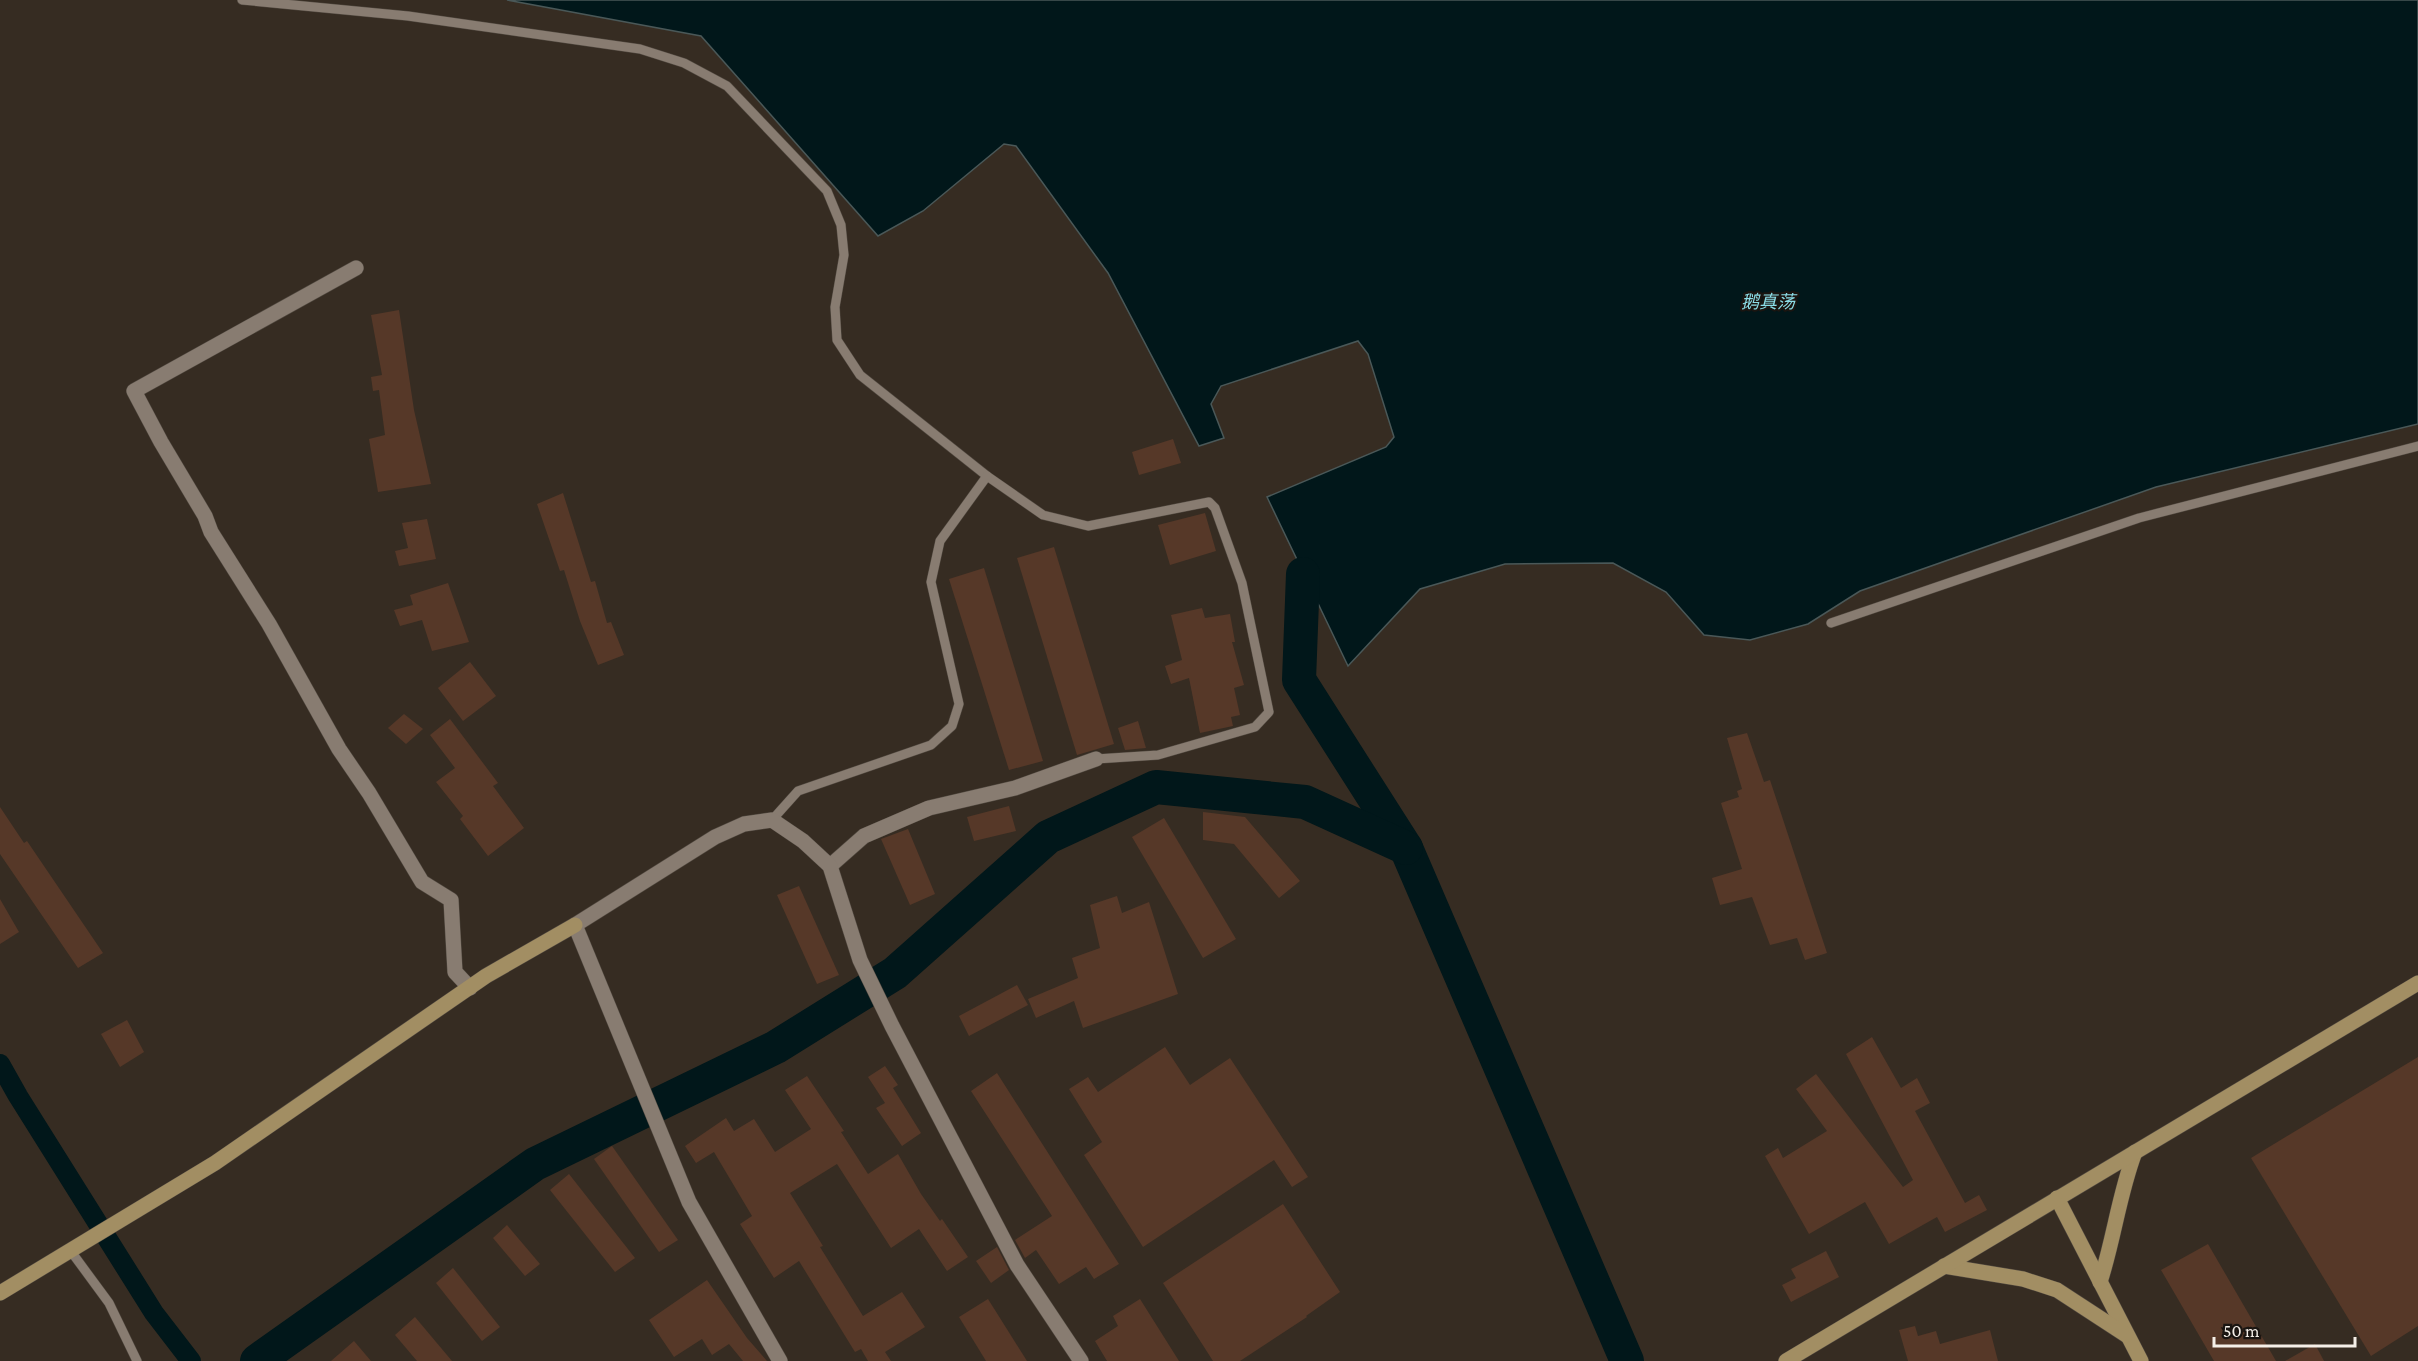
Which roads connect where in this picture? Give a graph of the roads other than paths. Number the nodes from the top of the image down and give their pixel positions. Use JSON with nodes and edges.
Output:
{"nodes":[{"id":1,"x":242,"y":0,"type":"edge"},
{"id":2,"x":357,"y":268,"type":"dead end"},
{"id":3,"x":2418,"y":446,"type":"edge"},
{"id":4,"x":987,"y":476,"type":"junction"},
{"id":5,"x":1831,"y":622,"type":"dead end"},
{"id":6,"x":1096,"y":759,"type":"joint"},
{"id":7,"x":772,"y":820,"type":"junction"},
{"id":8,"x":830,"y":866,"type":"junction"},
{"id":9,"x":575,"y":926,"type":"junction"},
{"id":10,"x":2418,"y":983,"type":"edge"},
{"id":11,"x":470,"y":988,"type":"junction"},
{"id":12,"x":2135,"y":1152,"type":"junction"},
{"id":13,"x":2057,"y":1198,"type":"junction"},
{"id":14,"x":70,"y":1250,"type":"junction"},
{"id":15,"x":1944,"y":1266,"type":"junction"},
{"id":16,"x":2100,"y":1282,"type":"junction"},
{"id":17,"x":0,"y":1293,"type":"edge"},
{"id":18,"x":2126,"y":1335,"type":"junction"},
{"id":19,"x":137,"y":1361,"type":"edge"},
{"id":20,"x":780,"y":1361,"type":"edge"},
{"id":21,"x":1081,"y":1361,"type":"edge"},
{"id":22,"x":1786,"y":1361,"type":"edge"},
{"id":23,"x":2141,"y":1361,"type":"edge"}],
"edges":[{"from":1,"to":4,"type":"lane"},
{"from":2,"to":11,"type":"street"},
{"from":3,"to":5,"type":"lane"},
{"from":4,"to":6,"type":"lane"},
{"from":4,"to":7,"type":"lane"},
{"from":6,"to":8,"type":"street"},
{"from":7,"to":8,"type":"street"},
{"from":7,"to":9,"type":"street"},
{"from":8,"to":21,"type":"street"},
{"from":9,"to":11,"type":"street"},
{"from":9,"to":20,"type":"street"},
{"from":10,"to":12,"type":"street"},
{"from":11,"to":14,"type":"street"},
{"from":12,"to":13,"type":"street"},
{"from":12,"to":16,"type":"street"},
{"from":13,"to":15,"type":"street"},
{"from":13,"to":16,"type":"street"},
{"from":14,"to":17,"type":"street"},
{"from":14,"to":19,"type":"lane"},
{"from":15,"to":18,"type":"street"},
{"from":15,"to":22,"type":"street"},
{"from":16,"to":18,"type":"street"},
{"from":18,"to":23,"type":"street"}]}
